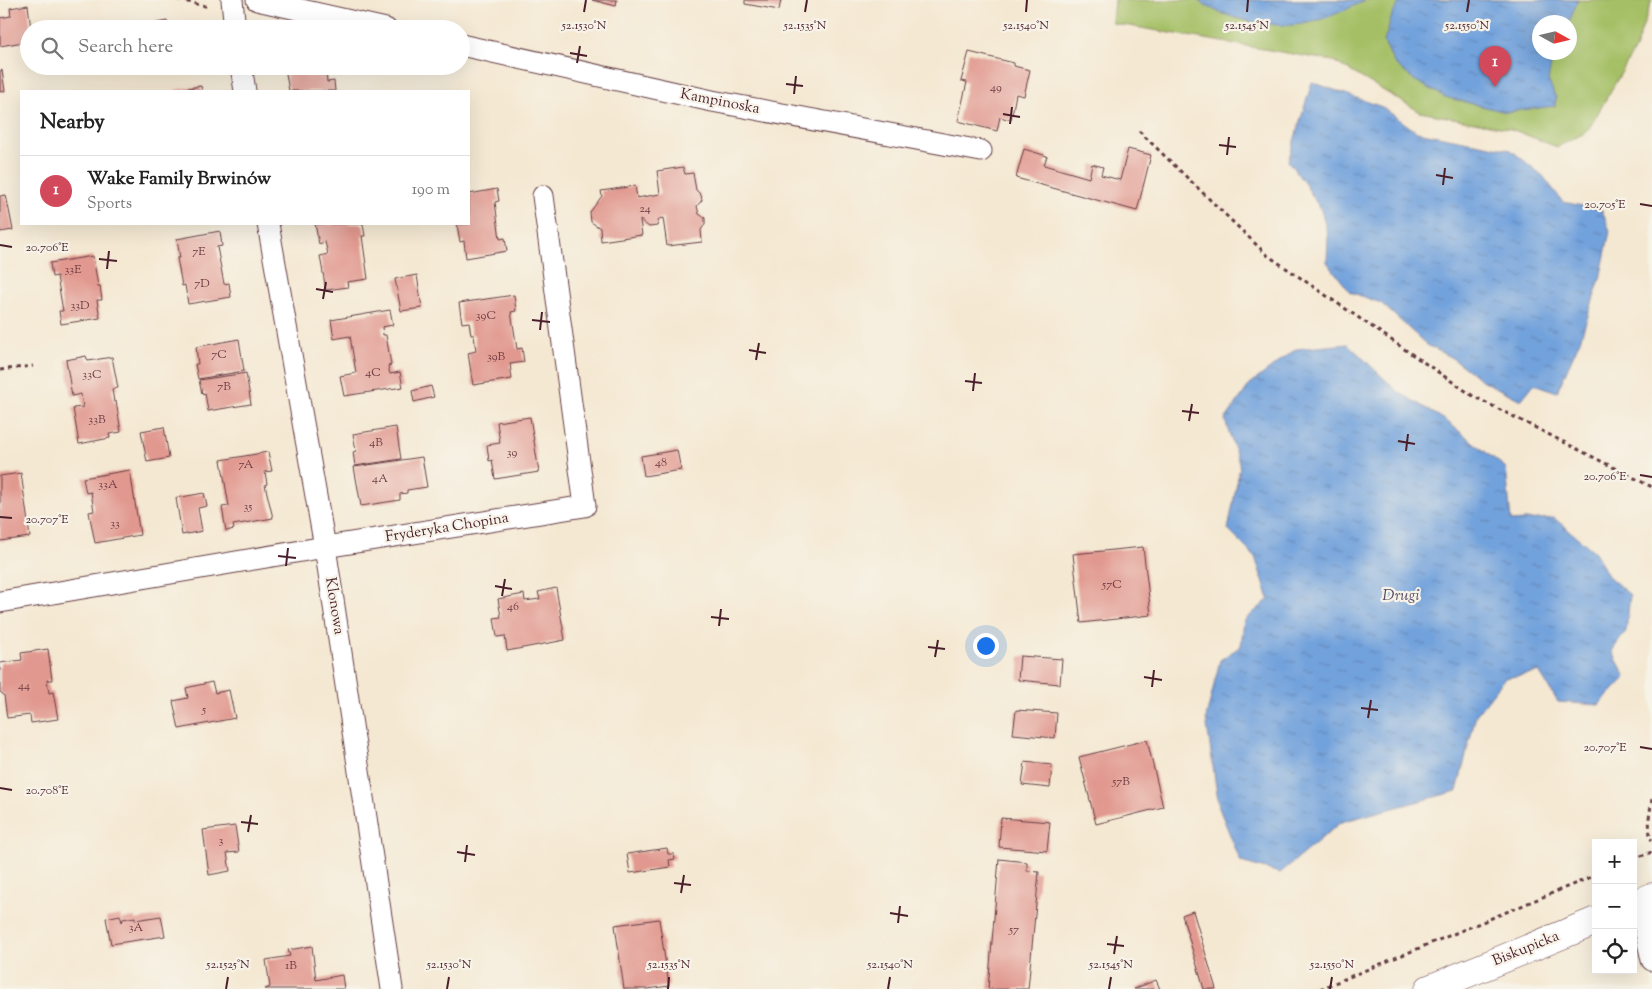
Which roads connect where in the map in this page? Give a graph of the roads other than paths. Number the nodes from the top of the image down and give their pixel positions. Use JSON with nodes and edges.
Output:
{"nodes":[{"id":1,"x":232,"y":0,"type":"edge"},
{"id":2,"x":257,"y":0,"type":"edge"},
{"id":3,"x":234,"y":20,"type":"edge"},
{"id":4,"x":346,"y":20,"type":"edge"},
{"id":5,"x":470,"y":47,"type":"edge"},
{"id":6,"x":242,"y":75,"type":"edge"},
{"id":7,"x":245,"y":90,"type":"edge"},
{"id":8,"x":981,"y":151,"type":"dead end"},
{"id":9,"x":542,"y":196,"type":"dead end"},
{"id":10,"x":268,"y":225,"type":"edge"},
{"id":11,"x":325,"y":547,"type":"junction"},
{"id":12,"x":0,"y":602,"type":"edge"},
{"id":13,"x":1641,"y":902,"type":"edge"},
{"id":14,"x":1592,"y":923,"type":"edge"},
{"id":15,"x":1652,"y":960,"type":"edge"},
{"id":16,"x":392,"y":989,"type":"edge"},
{"id":17,"x":1429,"y":989,"type":"edge"}],
"edges":[{"from":1,"to":3,"type":"street"},
{"from":2,"to":4,"type":"street"},
{"from":5,"to":8,"type":"street","name":"Kampinoska"},
{"from":6,"to":7,"type":"street"},
{"from":9,"to":11,"type":"street","name":"Fryderyka Chopina"},
{"from":10,"to":11,"type":"street","name":"Klonowa"},
{"from":11,"to":12,"type":"street","name":"Fryderyka Chopina"},
{"from":11,"to":16,"type":"street","name":"Klonowa"},
{"from":13,"to":15,"type":"street"},
{"from":14,"to":17,"type":"main road","name":"Biskupicka"}]}
